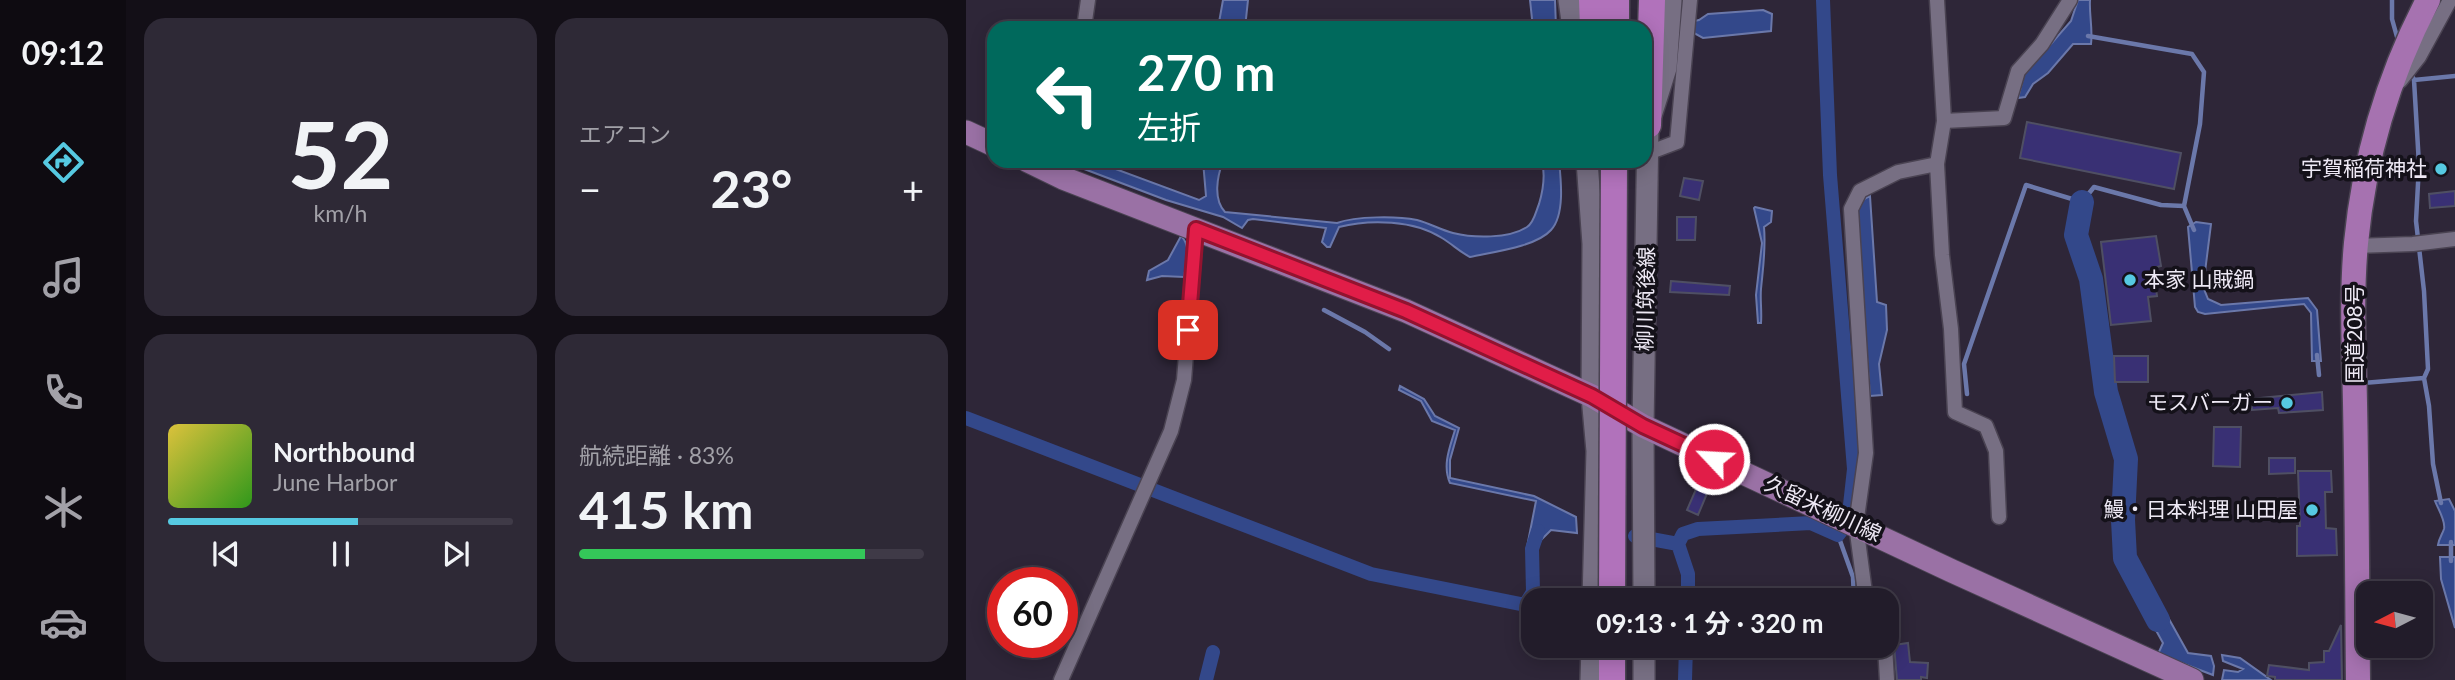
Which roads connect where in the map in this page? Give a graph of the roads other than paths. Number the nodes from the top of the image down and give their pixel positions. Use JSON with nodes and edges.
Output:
{"nodes":[{"id":1,"x":1088,"y":0,"type":"edge"},
{"id":2,"x":1569,"y":0,"type":"edge"},
{"id":3,"x":1592,"y":0,"type":"edge"},
{"id":4,"x":1608,"y":0,"type":"edge"},
{"id":5,"x":1616,"y":0,"type":"edge"},
{"id":6,"x":1652,"y":0,"type":"edge"},
{"id":7,"x":1671,"y":0,"type":"edge"},
{"id":8,"x":1690,"y":0,"type":"edge"},
{"id":9,"x":1937,"y":0,"type":"edge"},
{"id":10,"x":2070,"y":0,"type":"edge"},
{"id":11,"x":2415,"y":0,"type":"edge"},
{"id":12,"x":2428,"y":0,"type":"edge"},
{"id":13,"x":2451,"y":0,"type":"edge"},
{"id":14,"x":1085,"y":21,"type":"edge"},
{"id":15,"x":1572,"y":21,"type":"edge"},
{"id":16,"x":1593,"y":21,"type":"edge"},
{"id":17,"x":1608,"y":21,"type":"edge"},
{"id":18,"x":1616,"y":21,"type":"edge"},
{"id":19,"x":1651,"y":21,"type":"edge"},
{"id":20,"x":2411,"y":39,"type":"junction"},
{"id":21,"x":1652,"y":112,"type":"edge"},
{"id":22,"x":1944,"y":121,"type":"junction"},
{"id":23,"x":966,"y":132,"type":"edge"},
{"id":24,"x":987,"y":142,"type":"edge"},
{"id":25,"x":1652,"y":151,"type":"edge"},
{"id":26,"x":1937,"y":164,"type":"junction"},
{"id":27,"x":1588,"y":168,"type":"edge"},
{"id":28,"x":1607,"y":168,"type":"edge"},
{"id":29,"x":1614,"y":168,"type":"edge"},
{"id":30,"x":1648,"y":168,"type":"edge"},
{"id":31,"x":1065,"y":169,"type":"edge"},
{"id":32,"x":1196,"y":229,"type":"junction"},
{"id":33,"x":2455,"y":239,"type":"edge"},
{"id":34,"x":2356,"y":246,"type":"junction"},
{"id":35,"x":1592,"y":396,"type":"junction"},
{"id":36,"x":1643,"y":426,"type":"junction"},
{"id":37,"x":1999,"y":517,"type":"dead end"},
{"id":38,"x":1856,"y":525,"type":"junction"},
{"id":39,"x":1593,"y":588,"type":"edge"},
{"id":40,"x":1604,"y":588,"type":"edge"},
{"id":41,"x":1612,"y":588,"type":"edge"},
{"id":42,"x":1644,"y":588,"type":"edge"},
{"id":43,"x":1864,"y":588,"type":"edge"},
{"id":44,"x":1592,"y":658,"type":"edge"},
{"id":45,"x":1604,"y":658,"type":"edge"},
{"id":46,"x":1612,"y":658,"type":"edge"},
{"id":47,"x":1644,"y":658,"type":"edge"},
{"id":48,"x":1886,"y":658,"type":"edge"},
{"id":49,"x":2190,"y":679,"type":"edge"},
{"id":50,"x":1060,"y":680,"type":"edge"},
{"id":51,"x":1591,"y":680,"type":"edge"},
{"id":52,"x":1604,"y":680,"type":"edge"},
{"id":53,"x":1612,"y":680,"type":"edge"},
{"id":54,"x":1644,"y":680,"type":"edge"},
{"id":55,"x":1887,"y":680,"type":"edge"},
{"id":56,"x":2358,"y":680,"type":"edge"}],
"edges":[{"from":1,"to":14,"type":"street"},
{"from":2,"to":15,"type":"main road"},
{"from":3,"to":16,"type":"highway"},
{"from":4,"to":17,"type":"highway"},
{"from":5,"to":18,"type":"highway"},
{"from":6,"to":19,"type":"highway"},
{"from":7,"to":21,"type":"main road","name":"柳川筑後線"},
{"from":8,"to":25,"type":"street"},
{"from":9,"to":22,"type":"street"},
{"from":10,"to":22,"type":"street"},
{"from":11,"to":20,"type":"street"},
{"from":12,"to":20,"type":"highway","name":"国道208号"},
{"from":13,"to":20,"type":"street"},
{"from":20,"to":34,"type":"highway","name":"国道208号"},
{"from":22,"to":26,"type":"street"},
{"from":23,"to":24,"type":"main road"},
{"from":26,"to":37,"type":"street"},
{"from":26,"to":38,"type":"street"},
{"from":27,"to":35,"type":"main road"},
{"from":28,"to":40,"type":"highway"},
{"from":29,"to":41,"type":"highway","bridge":true},
{"from":30,"to":36,"type":"main road","name":"柳川筑後線"},
{"from":31,"to":32,"type":"main road","name":"久留米柳川線"},
{"from":32,"to":35,"type":"main road","name":"久留米柳川線"},
{"from":32,"to":50,"type":"street"},
{"from":33,"to":34,"type":"street"},
{"from":34,"to":56,"type":"highway","name":"国道208号"},
{"from":35,"to":36,"type":"main road","name":"久留米柳川線"},
{"from":35,"to":39,"type":"main road"},
{"from":36,"to":38,"type":"main road","name":"久留米柳川線"},
{"from":36,"to":42,"type":"main road","name":"柳川筑後線"},
{"from":38,"to":43,"type":"street"},
{"from":38,"to":49,"type":"main road","name":"久留米柳川線"},
{"from":44,"to":51,"type":"main road"},
{"from":45,"to":52,"type":"highway"},
{"from":46,"to":53,"type":"highway"},
{"from":47,"to":54,"type":"main road"},
{"from":48,"to":55,"type":"street"}]}
